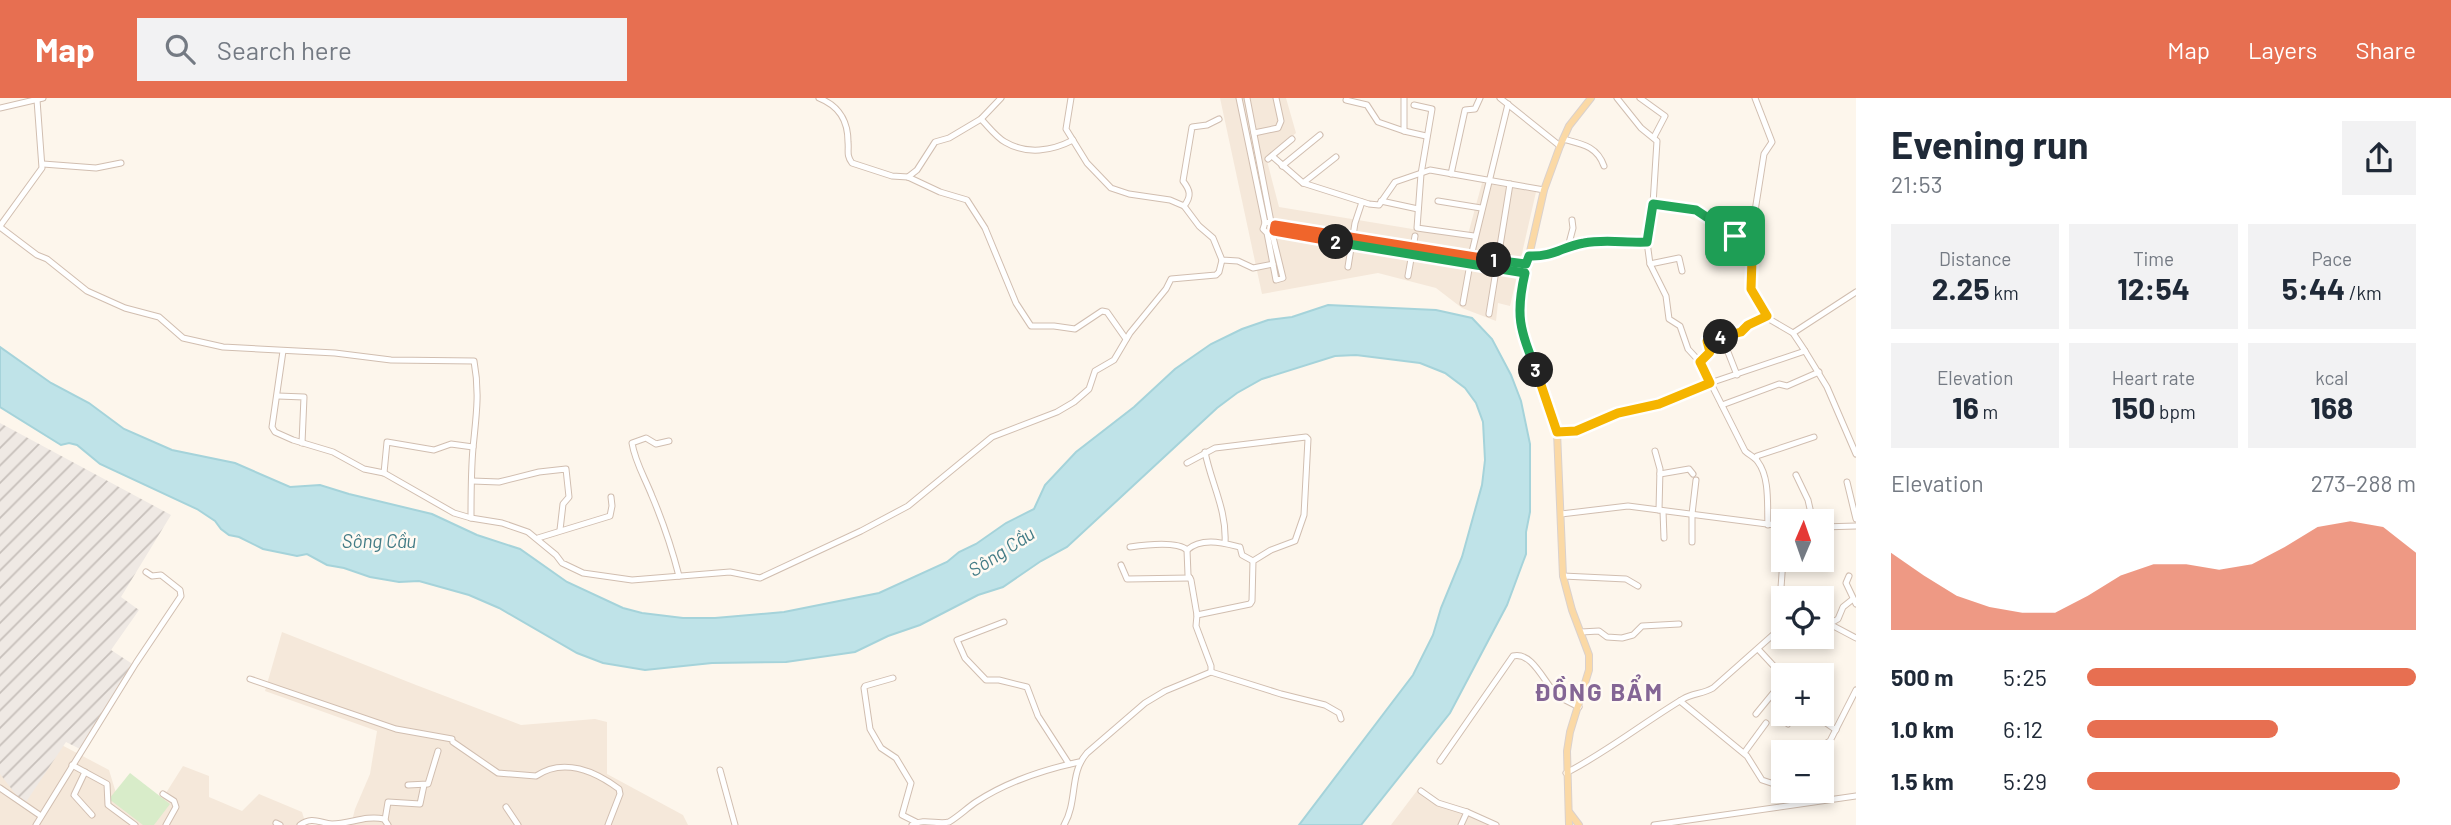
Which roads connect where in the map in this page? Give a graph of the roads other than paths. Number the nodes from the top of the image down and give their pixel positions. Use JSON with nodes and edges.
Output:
{"nodes":[{"id":1,"x":8,"y":98,"type":"edge"},
{"id":2,"x":819,"y":98,"type":"edge"},
{"id":3,"x":1001,"y":98,"type":"edge"},
{"id":4,"x":1072,"y":98,"type":"edge"},
{"id":5,"x":1239,"y":98,"type":"edge"},
{"id":6,"x":1247,"y":98,"type":"edge"},
{"id":7,"x":1276,"y":98,"type":"edge"},
{"id":8,"x":1404,"y":98,"type":"edge"},
{"id":9,"x":1480,"y":98,"type":"edge"},
{"id":10,"x":1500,"y":98,"type":"edge"},
{"id":11,"x":1591,"y":98,"type":"edge"},
{"id":12,"x":1617,"y":98,"type":"edge"},
{"id":13,"x":1640,"y":98,"type":"edge"},
{"id":14,"x":1755,"y":98,"type":"edge"},
{"id":15,"x":40,"y":99,"type":"edge"},
{"id":16,"x":831,"y":100,"type":"edge"},
{"id":17,"x":1346,"y":100,"type":"dead end"},
{"id":18,"x":1508,"y":104,"type":"junction"},
{"id":19,"x":1414,"y":105,"type":"dead end"},
{"id":20,"x":4,"y":108,"type":"edge"},
{"id":21,"x":981,"y":118,"type":"junction"},
{"id":22,"x":1219,"y":119,"type":"dead end"},
{"id":23,"x":1404,"y":131,"type":"junction"},
{"id":24,"x":1254,"y":133,"type":"junction"},
{"id":25,"x":1320,"y":135,"type":"dead end"},
{"id":26,"x":1426,"y":136,"type":"junction"},
{"id":27,"x":1654,"y":137,"type":"junction"},
{"id":28,"x":1292,"y":139,"type":"dead end"},
{"id":29,"x":1563,"y":139,"type":"junction"},
{"id":30,"x":1073,"y":140,"type":"junction"},
{"id":31,"x":1559,"y":146,"type":"junction"},
{"id":32,"x":1336,"y":157,"type":"dead end"},
{"id":33,"x":121,"y":163,"type":"dead end"},
{"id":34,"x":43,"y":164,"type":"junction"},
{"id":35,"x":1282,"y":166,"type":"junction"},
{"id":36,"x":1604,"y":166,"type":"dead end"},
{"id":37,"x":1421,"y":174,"type":"junction"},
{"id":38,"x":1451,"y":174,"type":"junction"},
{"id":39,"x":908,"y":177,"type":"junction"},
{"id":40,"x":1488,"y":180,"type":"junction"},
{"id":41,"x":1303,"y":183,"type":"junction"},
{"id":42,"x":1510,"y":184,"type":"junction"},
{"id":43,"x":1544,"y":190,"type":"junction"},
{"id":44,"x":1381,"y":201,"type":"junction"},
{"id":45,"x":1438,"y":201,"type":"dead end"},
{"id":46,"x":1362,"y":202,"type":"junction"},
{"id":47,"x":1653,"y":204,"type":"junction"},
{"id":48,"x":1184,"y":206,"type":"junction"},
{"id":49,"x":1481,"y":208,"type":"junction"},
{"id":50,"x":1418,"y":209,"type":"junction"},
{"id":51,"x":1572,"y":220,"type":"dead end"},
{"id":52,"x":0,"y":227,"type":"edge"},
{"id":53,"x":1271,"y":228,"type":"junction"},
{"id":54,"x":1415,"y":236,"type":"dead end"},
{"id":55,"x":1474,"y":236,"type":"junction"},
{"id":56,"x":1735,"y":236,"type":"junction"},
{"id":57,"x":1352,"y":241,"type":"junction"},
{"id":58,"x":1647,"y":242,"type":"junction"},
{"id":59,"x":1568,"y":247,"type":"junction"},
{"id":60,"x":1412,"y":251,"type":"junction"},
{"id":61,"x":1471,"y":256,"type":"junction"},
{"id":62,"x":1529,"y":256,"type":"junction"},
{"id":63,"x":1222,"y":260,"type":"junction"},
{"id":64,"x":1498,"y":260,"type":"junction"},
{"id":65,"x":1273,"y":264,"type":"junction"},
{"id":66,"x":1469,"y":264,"type":"junction"},
{"id":67,"x":1526,"y":264,"type":"junction"},
{"id":68,"x":1650,"y":264,"type":"junction"},
{"id":69,"x":1348,"y":267,"type":"dead end"},
{"id":70,"x":1497,"y":268,"type":"junction"},
{"id":71,"x":1682,"y":271,"type":"dead end"},
{"id":72,"x":1525,"y":273,"type":"junction"},
{"id":73,"x":1408,"y":276,"type":"dead end"},
{"id":74,"x":1856,"y":292,"type":"edge"},
{"id":75,"x":1462,"y":303,"type":"dead end"},
{"id":76,"x":1489,"y":314,"type":"dead end"},
{"id":77,"x":1767,"y":316,"type":"junction"},
{"id":78,"x":1793,"y":333,"type":"junction"},
{"id":79,"x":1126,"y":339,"type":"junction"},
{"id":80,"x":1726,"y":347,"type":"dead end"},
{"id":81,"x":283,"y":351,"type":"junction"},
{"id":82,"x":1805,"y":351,"type":"junction"},
{"id":83,"x":1700,"y":362,"type":"junction"},
{"id":84,"x":1819,"y":372,"type":"junction"},
{"id":85,"x":1737,"y":375,"type":"junction"},
{"id":86,"x":1710,"y":383,"type":"junction"},
{"id":87,"x":278,"y":396,"type":"junction"},
{"id":88,"x":1722,"y":405,"type":"junction"},
{"id":89,"x":1557,"y":432,"type":"junction"},
{"id":90,"x":1814,"y":437,"type":"dead end"},
{"id":91,"x":669,"y":441,"type":"dead end"},
{"id":92,"x":302,"y":443,"type":"junction"},
{"id":93,"x":473,"y":447,"type":"junction"},
{"id":94,"x":1655,"y":450,"type":"dead end"},
{"id":95,"x":1205,"y":452,"type":"junction"},
{"id":96,"x":1856,"y":454,"type":"edge"},
{"id":97,"x":1756,"y":459,"type":"junction"},
{"id":98,"x":1187,"y":463,"type":"dead end"},
{"id":99,"x":384,"y":473,"type":"junction"},
{"id":100,"x":1660,"y":474,"type":"junction"},
{"id":101,"x":1693,"y":474,"type":"dead end"},
{"id":102,"x":1796,"y":475,"type":"dead end"},
{"id":103,"x":1696,"y":480,"type":"dead end"},
{"id":104,"x":472,"y":481,"type":"junction"},
{"id":105,"x":1847,"y":482,"type":"dead end"},
{"id":106,"x":611,"y":497,"type":"dead end"},
{"id":107,"x":1810,"y":509,"type":"edge"},
{"id":108,"x":1661,"y":510,"type":"junction"},
{"id":109,"x":1561,"y":514,"type":"junction"},
{"id":110,"x":1692,"y":514,"type":"junction"},
{"id":111,"x":471,"y":519,"type":"junction"},
{"id":112,"x":1856,"y":519,"type":"edge"},
{"id":113,"x":1768,"y":524,"type":"junction"},
{"id":114,"x":1771,"y":524,"type":"edge"},
{"id":115,"x":1856,"y":526,"type":"edge"},
{"id":116,"x":1834,"y":527,"type":"edge"},
{"id":117,"x":560,"y":530,"type":"junction"},
{"id":118,"x":538,"y":538,"type":"junction"},
{"id":119,"x":1664,"y":538,"type":"dead end"},
{"id":120,"x":1692,"y":542,"type":"dead end"},
{"id":121,"x":1225,"y":543,"type":"junction"},
{"id":122,"x":1130,"y":547,"type":"dead end"},
{"id":123,"x":1187,"y":550,"type":"junction"},
{"id":124,"x":1254,"y":561,"type":"junction"},
{"id":125,"x":1121,"y":565,"type":"dead end"},
{"id":126,"x":146,"y":572,"type":"dead end"},
{"id":127,"x":679,"y":576,"type":"junction"},
{"id":128,"x":1563,"y":576,"type":"junction"},
{"id":129,"x":1849,"y":576,"type":"dead end"},
{"id":130,"x":1190,"y":578,"type":"junction"},
{"id":131,"x":1638,"y":586,"type":"dead end"},
{"id":132,"x":1855,"y":602,"type":"edge"},
{"id":133,"x":1197,"y":615,"type":"junction"},
{"id":134,"x":1834,"y":621,"type":"edge"},
{"id":135,"x":1004,"y":622,"type":"dead end"},
{"id":136,"x":1679,"y":624,"type":"dead end"},
{"id":137,"x":1834,"y":627,"type":"edge"},
{"id":138,"x":1581,"y":632,"type":"junction"},
{"id":139,"x":1771,"y":637,"type":"edge"},
{"id":140,"x":1856,"y":638,"type":"edge"},
{"id":141,"x":1758,"y":649,"type":"junction"},
{"id":142,"x":1771,"y":663,"type":"edge"},
{"id":143,"x":1211,"y":672,"type":"junction"},
{"id":144,"x":893,"y":678,"type":"dead end"},
{"id":145,"x":250,"y":679,"type":"dead end"},
{"id":146,"x":1856,"y":690,"type":"edge"},
{"id":147,"x":1771,"y":696,"type":"edge"},
{"id":148,"x":1680,"y":701,"type":"junction"},
{"id":149,"x":1578,"y":706,"type":"junction"},
{"id":150,"x":1756,"y":714,"type":"dead end"},
{"id":151,"x":1341,"y":719,"type":"dead end"},
{"id":152,"x":1766,"y":723,"type":"dead end"},
{"id":153,"x":1830,"y":726,"type":"edge"},
{"id":154,"x":1836,"y":730,"type":"junction"},
{"id":155,"x":1829,"y":740,"type":"edge"},
{"id":156,"x":438,"y":751,"type":"dead end"},
{"id":157,"x":1744,"y":753,"type":"junction"},
{"id":158,"x":1440,"y":761,"type":"dead end"},
{"id":159,"x":1079,"y":762,"type":"junction"},
{"id":160,"x":1069,"y":764,"type":"junction"},
{"id":161,"x":72,"y":765,"type":"junction"},
{"id":162,"x":720,"y":770,"type":"dead end"},
{"id":163,"x":85,"y":772,"type":"junction"},
{"id":164,"x":1566,"y":773,"type":"junction"},
{"id":165,"x":1771,"y":783,"type":"edge"},
{"id":166,"x":408,"y":785,"type":"dead end"},
{"id":167,"x":424,"y":785,"type":"junction"},
{"id":168,"x":0,"y":788,"type":"edge"},
{"id":169,"x":1421,"y":791,"type":"dead end"},
{"id":170,"x":163,"y":794,"type":"dead end"},
{"id":171,"x":1856,"y":796,"type":"edge"},
{"id":172,"x":506,"y":807,"type":"dead end"},
{"id":173,"x":1468,"y":812,"type":"junction"},
{"id":174,"x":1569,"y":812,"type":"junction"},
{"id":175,"x":92,"y":815,"type":"dead end"},
{"id":176,"x":41,"y":816,"type":"junction"},
{"id":177,"x":386,"y":822,"type":"edge"},
{"id":178,"x":169,"y":824,"type":"edge"},
{"id":179,"x":914,"y":824,"type":"edge"},
{"id":180,"x":36,"y":825,"type":"edge"},
{"id":181,"x":135,"y":825,"type":"edge"},
{"id":182,"x":300,"y":825,"type":"edge"},
{"id":183,"x":518,"y":825,"type":"edge"},
{"id":184,"x":608,"y":825,"type":"edge"},
{"id":185,"x":736,"y":825,"type":"edge"},
{"id":186,"x":1064,"y":825,"type":"edge"},
{"id":187,"x":1461,"y":825,"type":"edge"},
{"id":188,"x":1496,"y":825,"type":"edge"},
{"id":189,"x":1569,"y":825,"type":"edge"},
{"id":190,"x":1580,"y":825,"type":"edge"},
{"id":191,"x":1654,"y":825,"type":"edge"}],
"edges":[{"from":1,"to":20,"type":"street"},
{"from":2,"to":16,"type":"street"},
{"from":3,"to":21,"type":"street"},
{"from":4,"to":30,"type":"street"},
{"from":5,"to":53,"type":"street"},
{"from":6,"to":24,"type":"street"},
{"from":7,"to":24,"type":"street"},
{"from":8,"to":23,"type":"street"},
{"from":9,"to":38,"type":"street"},
{"from":10,"to":18,"type":"street"},
{"from":11,"to":29,"type":"main road"},
{"from":12,"to":27,"type":"street"},
{"from":13,"to":27,"type":"street"},
{"from":14,"to":56,"type":"street"},
{"from":15,"to":20,"type":"street"},
{"from":15,"to":34,"type":"street"},
{"from":16,"to":39,"type":"street"},
{"from":17,"to":23,"type":"street"},
{"from":18,"to":31,"type":"street"},
{"from":18,"to":40,"type":"street"},
{"from":19,"to":26,"type":"street"},
{"from":21,"to":30,"type":"street"},
{"from":21,"to":39,"type":"street"},
{"from":22,"to":48,"type":"street"},
{"from":23,"to":26,"type":"street"},
{"from":24,"to":53,"type":"street"},
{"from":25,"to":35,"type":"street"},
{"from":26,"to":37,"type":"street"},
{"from":27,"to":47,"type":"street"},
{"from":28,"to":35,"type":"street"},
{"from":29,"to":31,"type":"main road"},
{"from":29,"to":36,"type":"street"},
{"from":30,"to":48,"type":"street"},
{"from":31,"to":43,"type":"main road"},
{"from":32,"to":41,"type":"street"},
{"from":33,"to":34,"type":"street"},
{"from":34,"to":52,"type":"street"},
{"from":35,"to":41,"type":"street"},
{"from":37,"to":38,"type":"street"},
{"from":37,"to":44,"type":"street"},
{"from":37,"to":50,"type":"street"},
{"from":38,"to":40,"type":"street"},
{"from":39,"to":79,"type":"street"},
{"from":40,"to":42,"type":"street"},
{"from":40,"to":49,"type":"street"},
{"from":41,"to":46,"type":"street"},
{"from":42,"to":43,"type":"street"},
{"from":42,"to":64,"type":"street"},
{"from":43,"to":62,"type":"main road"},
{"from":44,"to":46,"type":"street"},
{"from":44,"to":50,"type":"street"},
{"from":45,"to":49,"type":"street"},
{"from":46,"to":57,"type":"street"},
{"from":47,"to":56,"type":"street"},
{"from":47,"to":58,"type":"street"},
{"from":48,"to":63,"type":"street"},
{"from":49,"to":55,"type":"street"},
{"from":50,"to":55,"type":"street"},
{"from":51,"to":59,"type":"street"},
{"from":52,"to":81,"type":"street"},
{"from":53,"to":57,"type":"street"},
{"from":53,"to":65,"type":"street"},
{"from":53,"to":65,"type":"street"},
{"from":54,"to":60,"type":"street"},
{"from":55,"to":61,"type":"street"},
{"from":56,"to":77,"type":"street"},
{"from":57,"to":60,"type":"street"},
{"from":57,"to":69,"type":"street"},
{"from":58,"to":59,"type":"street"},
{"from":58,"to":68,"type":"street"},
{"from":59,"to":62,"type":"street"},
{"from":60,"to":61,"type":"street"},
{"from":60,"to":66,"type":"street"},
{"from":60,"to":73,"type":"street"},
{"from":61,"to":64,"type":"street"},
{"from":62,"to":67,"type":"main road"},
{"from":63,"to":65,"type":"street"},
{"from":63,"to":79,"type":"street"},
{"from":64,"to":67,"type":"street"},
{"from":64,"to":70,"type":"street"},
{"from":66,"to":70,"type":"street"},
{"from":66,"to":75,"type":"street"},
{"from":67,"to":72,"type":"main road"},
{"from":68,"to":71,"type":"street"},
{"from":68,"to":83,"type":"street"},
{"from":70,"to":72,"type":"street"},
{"from":70,"to":76,"type":"street"},
{"from":72,"to":89,"type":"main road"},
{"from":74,"to":78,"type":"street"},
{"from":77,"to":78,"type":"street"},
{"from":77,"to":83,"type":"street"},
{"from":78,"to":82,"type":"street"},
{"from":79,"to":127,"type":"street"},
{"from":80,"to":85,"type":"street"},
{"from":81,"to":87,"type":"street"},
{"from":81,"to":93,"type":"street"},
{"from":82,"to":84,"type":"street"},
{"from":82,"to":85,"type":"street"},
{"from":83,"to":86,"type":"street"},
{"from":84,"to":88,"type":"street"},
{"from":84,"to":96,"type":"street"},
{"from":85,"to":86,"type":"street"},
{"from":86,"to":88,"type":"street"},
{"from":86,"to":89,"type":"street"},
{"from":87,"to":92,"type":"street"},
{"from":87,"to":92,"type":"street"},
{"from":88,"to":97,"type":"street"},
{"from":89,"to":109,"type":"main road"},
{"from":90,"to":97,"type":"street"},
{"from":91,"to":127,"type":"street"},
{"from":92,"to":99,"type":"street"},
{"from":93,"to":99,"type":"street"},
{"from":93,"to":104,"type":"street"},
{"from":94,"to":100,"type":"street"},
{"from":95,"to":98,"type":"street"},
{"from":95,"to":121,"type":"street"},
{"from":95,"to":124,"type":"street"},
{"from":97,"to":113,"type":"street"},
{"from":99,"to":111,"type":"street"},
{"from":100,"to":101,"type":"street"},
{"from":100,"to":108,"type":"street"},
{"from":102,"to":107,"type":"street"},
{"from":103,"to":110,"type":"street"},
{"from":104,"to":111,"type":"street"},
{"from":104,"to":117,"type":"street"},
{"from":105,"to":112,"type":"street"},
{"from":106,"to":117,"type":"street"},
{"from":108,"to":109,"type":"street"},
{"from":108,"to":110,"type":"street"},
{"from":108,"to":119,"type":"street"},
{"from":109,"to":128,"type":"main road"},
{"from":110,"to":113,"type":"street"},
{"from":110,"to":120,"type":"street"},
{"from":111,"to":118,"type":"street"},
{"from":113,"to":114,"type":"street"},
{"from":115,"to":116,"type":"street"},
{"from":117,"to":118,"type":"street"},
{"from":118,"to":127,"type":"street"},
{"from":121,"to":123,"type":"street"},
{"from":121,"to":124,"type":"street"},
{"from":122,"to":123,"type":"street"},
{"from":123,"to":130,"type":"street"},
{"from":124,"to":133,"type":"street"},
{"from":125,"to":130,"type":"street"},
{"from":126,"to":161,"type":"street"},
{"from":128,"to":131,"type":"street"},
{"from":128,"to":138,"type":"main road"},
{"from":129,"to":132,"type":"street"},
{"from":130,"to":133,"type":"street"},
{"from":132,"to":134,"type":"street"},
{"from":133,"to":143,"type":"street"},
{"from":135,"to":160,"type":"street"},
{"from":136,"to":138,"type":"street"},
{"from":137,"to":140,"type":"street"},
{"from":138,"to":149,"type":"main road"},
{"from":139,"to":141,"type":"street"},
{"from":141,"to":142,"type":"street"},
{"from":141,"to":148,"type":"street"},
{"from":143,"to":151,"type":"street"},
{"from":143,"to":159,"type":"street"},
{"from":144,"to":179,"type":"street"},
{"from":145,"to":184,"type":"street"},
{"from":146,"to":154,"type":"street"},
{"from":147,"to":150,"type":"street"},
{"from":148,"to":157,"type":"street"},
{"from":148,"to":164,"type":"street"},
{"from":149,"to":158,"type":"street"},
{"from":149,"to":164,"type":"main road"},
{"from":152,"to":157,"type":"street"},
{"from":153,"to":154,"type":"street"},
{"from":154,"to":155,"type":"street"},
{"from":156,"to":167,"type":"street"},
{"from":157,"to":165,"type":"street"},
{"from":159,"to":160,"type":"street"},
{"from":159,"to":186,"type":"street"},
{"from":160,"to":179,"type":"street"},
{"from":161,"to":163,"type":"street"},
{"from":161,"to":176,"type":"street"},
{"from":162,"to":185,"type":"street"},
{"from":163,"to":175,"type":"street"},
{"from":163,"to":181,"type":"street"},
{"from":164,"to":174,"type":"main road"},
{"from":166,"to":167,"type":"street"},
{"from":167,"to":177,"type":"street"},
{"from":168,"to":176,"type":"street"},
{"from":169,"to":173,"type":"street"},
{"from":170,"to":178,"type":"street"},
{"from":171,"to":191,"type":"street"},
{"from":172,"to":183,"type":"street"},
{"from":173,"to":187,"type":"street"},
{"from":173,"to":188,"type":"street"},
{"from":174,"to":189,"type":"main road"},
{"from":174,"to":190,"type":"main road"},
{"from":176,"to":180,"type":"street"},
{"from":177,"to":182,"type":"street"}]}
